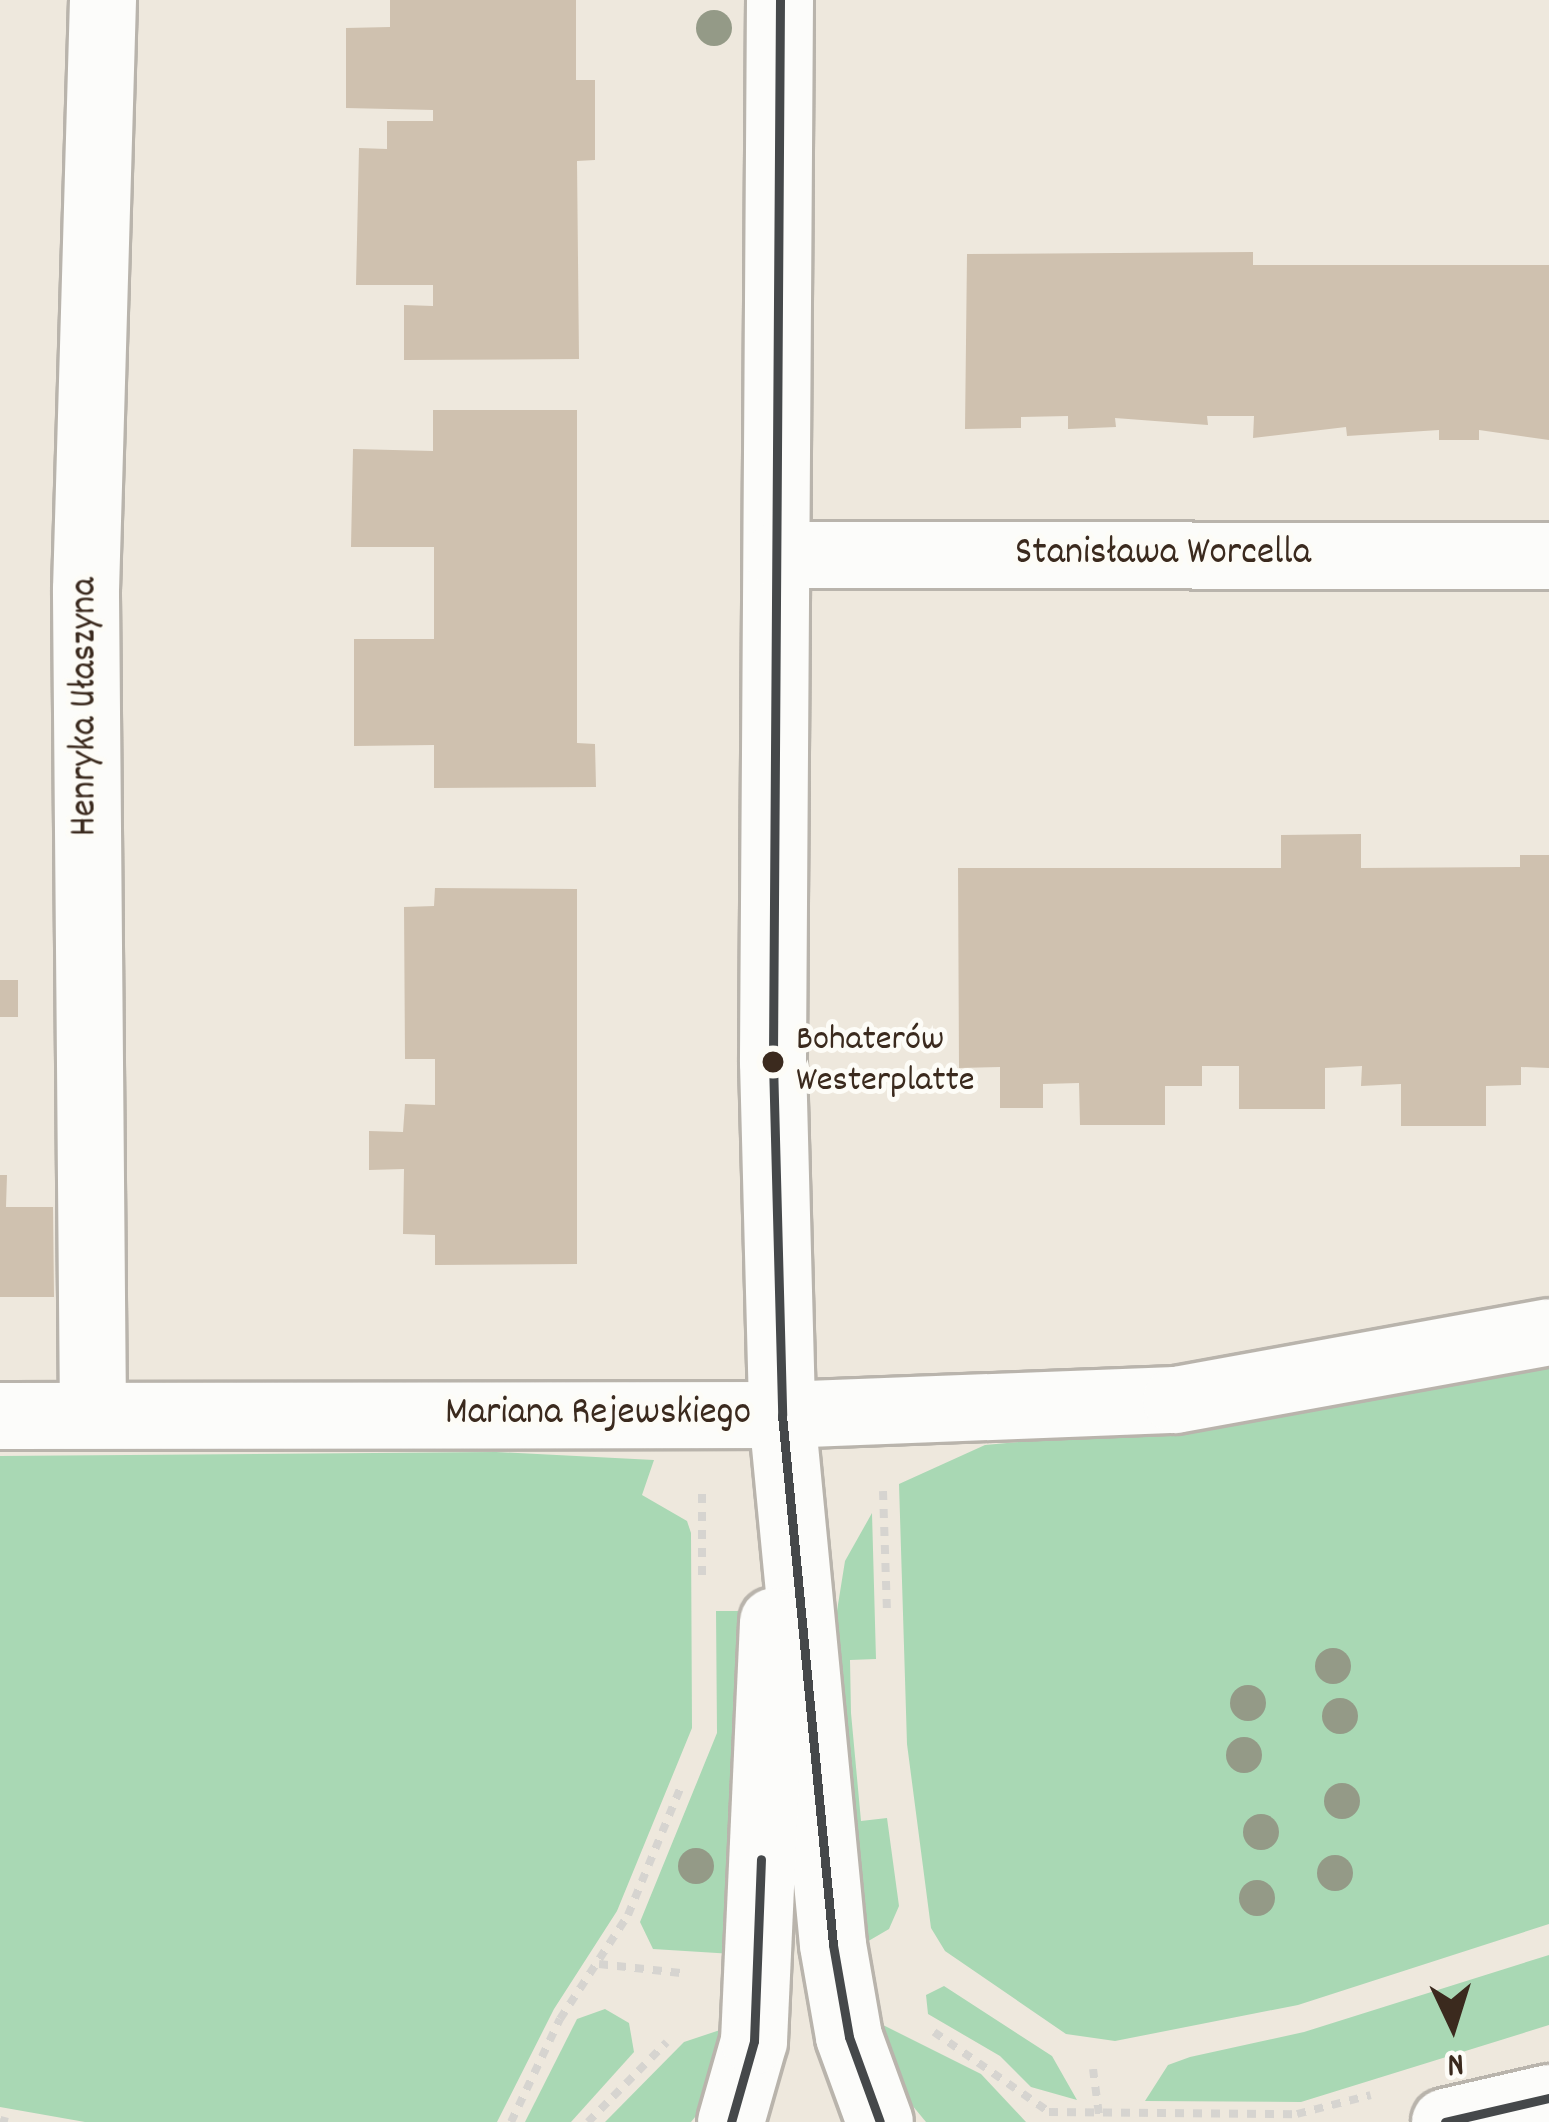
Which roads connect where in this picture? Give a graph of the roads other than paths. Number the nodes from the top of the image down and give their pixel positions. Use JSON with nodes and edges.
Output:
{"nodes":[{"id":1,"x":103,"y":0,"type":"edge"},
{"id":2,"x":780,"y":0,"type":"edge"},
{"id":3,"x":778,"y":554,"type":"junction"},
{"id":4,"x":1549,"y":556,"type":"edge"},
{"id":5,"x":1549,"y":1332,"type":"edge"},
{"id":6,"x":93,"y":1414,"type":"junction"},
{"id":7,"x":782,"y":1415,"type":"junction"},
{"id":8,"x":0,"y":1416,"type":"edge"},
{"id":9,"x":785,"y":1480,"type":"junction"},
{"id":10,"x":1549,"y":2098,"type":"edge"},
{"id":11,"x":1549,"y":2114,"type":"edge"},
{"id":12,"x":731,"y":2122,"type":"edge"},
{"id":13,"x":880,"y":2122,"type":"edge"},
{"id":14,"x":1445,"y":2122,"type":"edge"},
{"id":15,"x":1529,"y":2122,"type":"edge"}],
"edges":[{"from":1,"to":6,"type":"street","name":"Henryka Ułaszyna"},
{"from":2,"to":3,"type":"street"},
{"from":3,"to":4,"type":"street","name":"Stanisława Worcella"},
{"from":3,"to":7,"type":"street"},
{"from":5,"to":7,"type":"street","name":"Mariana Rejewskiego"},
{"from":6,"to":7,"type":"street","name":"Mariana Rejewskiego"},
{"from":6,"to":8,"type":"street","name":"Mariana Rejewskiego"},
{"from":7,"to":9,"type":"street"},
{"from":9,"to":12,"type":"street"},
{"from":9,"to":13,"type":"street"},
{"from":10,"to":14,"type":"street"},
{"from":11,"to":15,"type":"street"}]}
